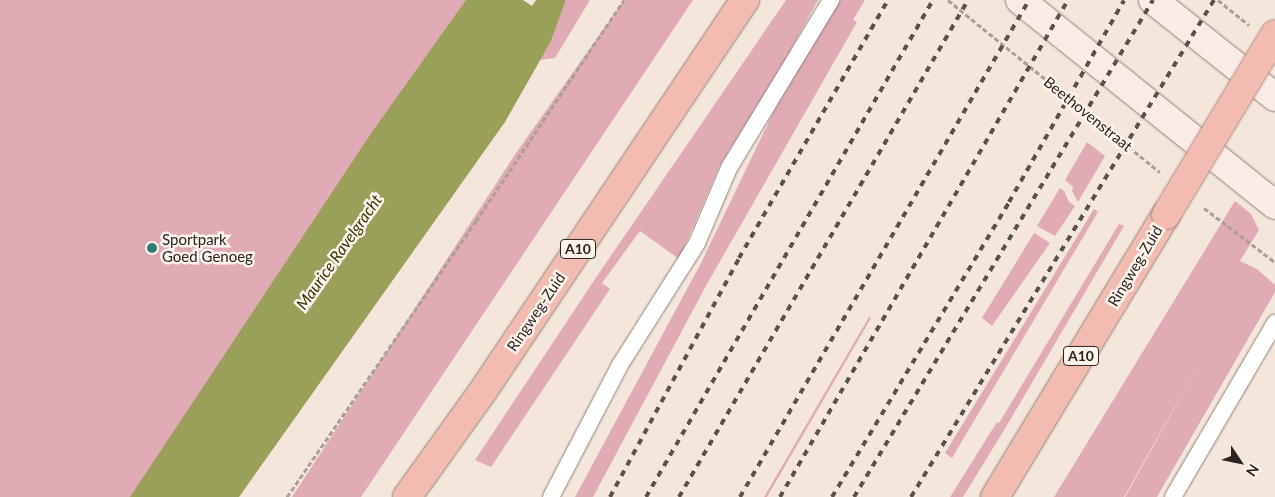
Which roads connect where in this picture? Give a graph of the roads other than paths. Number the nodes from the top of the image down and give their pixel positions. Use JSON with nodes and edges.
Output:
{"nodes":[{"id":1,"x":745,"y":0,"type":"edge"},
{"id":2,"x":831,"y":0,"type":"edge"},
{"id":3,"x":1020,"y":0,"type":"edge"},
{"id":4,"x":1153,"y":0,"type":"edge"},
{"id":5,"x":1275,"y":34,"type":"edge"},
{"id":6,"x":1275,"y":97,"type":"edge"},
{"id":7,"x":1275,"y":205,"type":"edge"},
{"id":8,"x":1275,"y":323,"type":"edge"},
{"id":9,"x":408,"y":497,"type":"edge"},
{"id":10,"x":550,"y":497,"type":"edge"},
{"id":11,"x":995,"y":497,"type":"edge"},
{"id":12,"x":1173,"y":497,"type":"edge"}],
"edges":[{"from":1,"to":9,"type":"highway","name":"Ringweg-Zuid","number":"A10"},
{"from":2,"to":10,"type":"lane"},
{"from":3,"to":7,"type":"main road"},
{"from":4,"to":6,"type":"main road"},
{"from":5,"to":11,"type":"highway","name":"Ringweg-Zuid","number":"A10","bridge":true},
{"from":8,"to":12,"type":"lane"}]}
